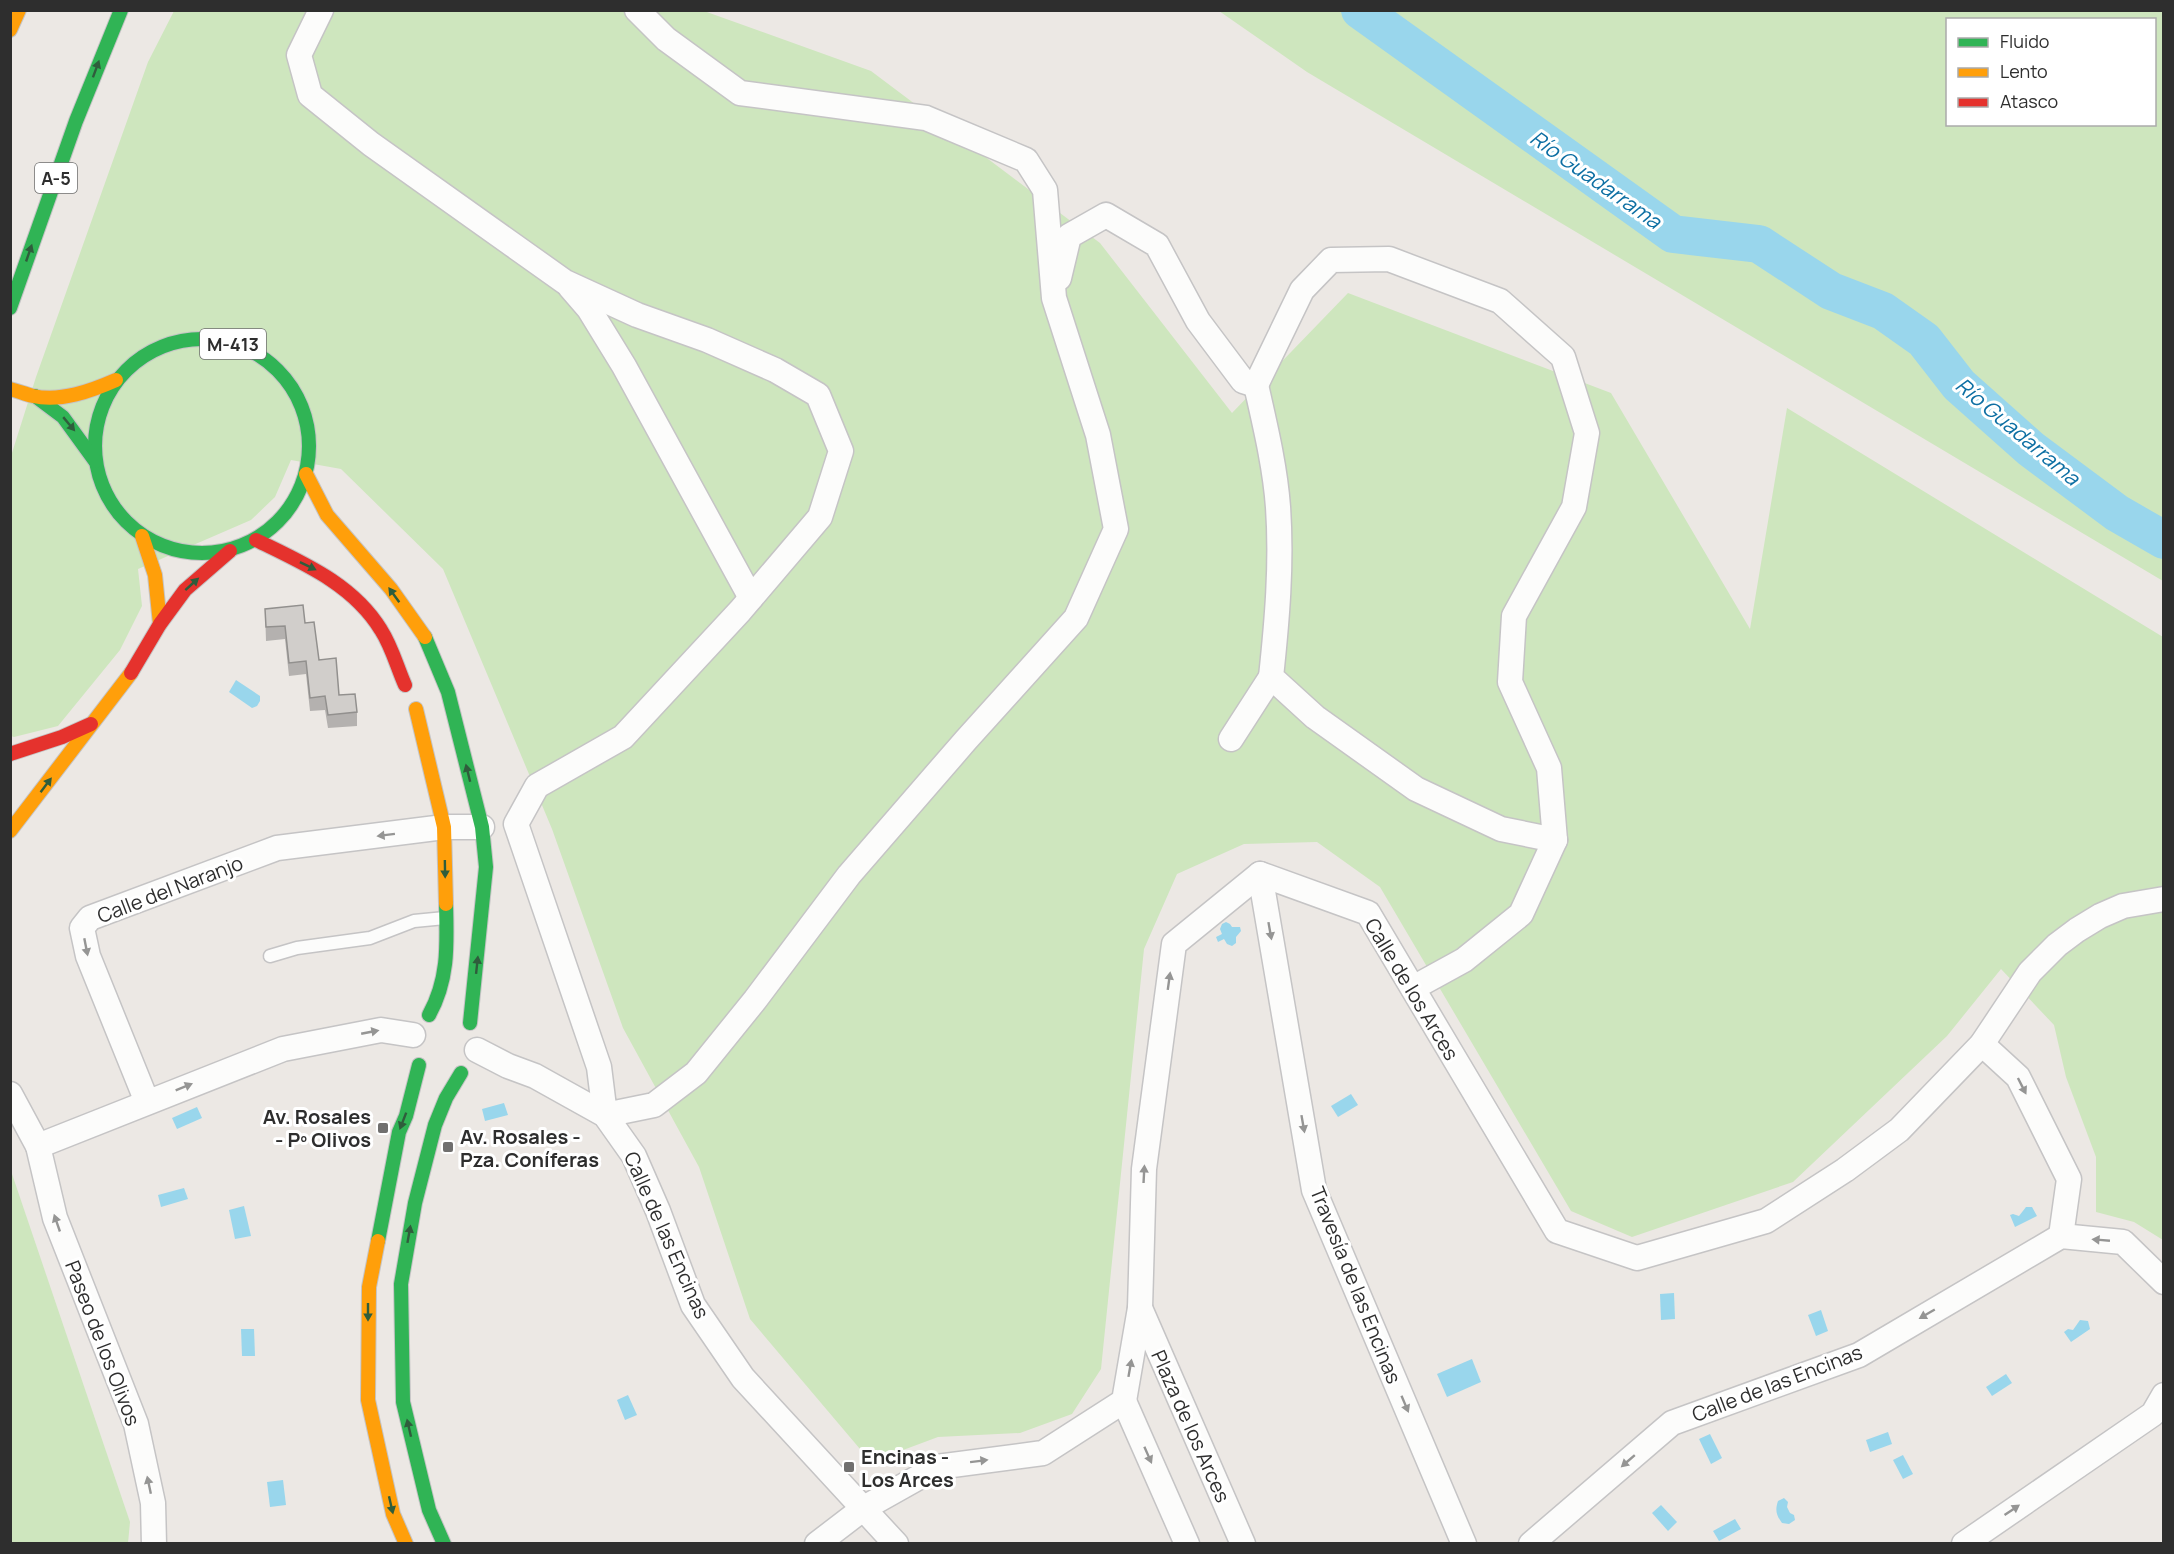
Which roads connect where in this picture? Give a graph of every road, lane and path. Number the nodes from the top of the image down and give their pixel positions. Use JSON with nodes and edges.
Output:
{"nodes":[{"id":1,"x":19,"y":10,"type":"edge"},
{"id":2,"x":121,"y":10,"type":"edge"},
{"id":3,"x":321,"y":10,"type":"edge"},
{"id":4,"x":637,"y":10,"type":"edge"},
{"id":5,"x":10,"y":30,"type":"edge"},
{"id":6,"x":565,"y":282,"type":"junction"},
{"id":7,"x":1054,"y":298,"type":"junction"},
{"id":8,"x":10,"y":308,"type":"edge"},
{"id":9,"x":116,"y":380,"type":"junction"},
{"id":10,"x":1256,"y":385,"type":"junction"},
{"id":11,"x":10,"y":389,"type":"edge"},
{"id":12,"x":35,"y":396,"type":"junction"},
{"id":13,"x":95,"y":460,"type":"junction"},
{"id":14,"x":306,"y":474,"type":"junction"},
{"id":15,"x":142,"y":536,"type":"junction"},
{"id":16,"x":256,"y":540,"type":"junction"},
{"id":17,"x":230,"y":550,"type":"junction"},
{"id":18,"x":751,"y":598,"type":"junction"},
{"id":19,"x":160,"y":624,"type":"junction"},
{"id":20,"x":1272,"y":677,"type":"junction"},
{"id":21,"x":405,"y":685,"type":"joint"},
{"id":22,"x":416,"y":709,"type":"joint"},
{"id":23,"x":92,"y":723,"type":"junction"},
{"id":24,"x":1231,"y":739,"type":"dead end"},
{"id":25,"x":10,"y":754,"type":"edge"},
{"id":26,"x":444,"y":827,"type":"junction"},
{"id":27,"x":482,"y":827,"type":"junction"},
{"id":28,"x":10,"y":831,"type":"edge"},
{"id":29,"x":1556,"y":840,"type":"junction"},
{"id":30,"x":1260,"y":874,"type":"junction"},
{"id":31,"x":2163,"y":899,"type":"edge"},
{"id":32,"x":446,"y":918,"type":"junction"},
{"id":33,"x":270,"y":956,"type":"dead end"},
{"id":34,"x":1413,"y":988,"type":"junction"},
{"id":35,"x":442,"y":1013,"type":"junction"},
{"id":36,"x":470,"y":1023,"type":"junction"},
{"id":37,"x":1982,"y":1044,"type":"junction"},
{"id":38,"x":477,"y":1050,"type":"junction"},
{"id":39,"x":417,"y":1054,"type":"junction"},
{"id":40,"x":461,"y":1072,"type":"junction"},
{"id":41,"x":446,"y":1077,"type":"dead end"},
{"id":42,"x":10,"y":1094,"type":"edge"},
{"id":43,"x":147,"y":1102,"type":"junction"},
{"id":44,"x":605,"y":1115,"type":"junction"},
{"id":45,"x":38,"y":1146,"type":"junction"},
{"id":46,"x":2061,"y":1236,"type":"junction"},
{"id":47,"x":2163,"y":1282,"type":"edge"},
{"id":48,"x":1140,"y":1308,"type":"junction"},
{"id":49,"x":2163,"y":1395,"type":"edge"},
{"id":50,"x":1124,"y":1401,"type":"junction"},
{"id":51,"x":864,"y":1508,"type":"junction"},
{"id":52,"x":153,"y":1544,"type":"edge"},
{"id":53,"x":405,"y":1544,"type":"edge"},
{"id":54,"x":444,"y":1544,"type":"edge"},
{"id":55,"x":817,"y":1544,"type":"edge"},
{"id":56,"x":896,"y":1544,"type":"edge"},
{"id":57,"x":1187,"y":1544,"type":"edge"},
{"id":58,"x":1242,"y":1544,"type":"edge"},
{"id":59,"x":1464,"y":1544,"type":"edge"},
{"id":60,"x":1531,"y":1544,"type":"edge"},
{"id":61,"x":1964,"y":1544,"type":"edge"}],
"edges":[{"from":1,"to":5,"type":"main road"},
{"from":8,"to":2,"type":"main road","number":"A-5","one_way":true},
{"from":3,"to":6,"type":"street"},
{"from":4,"to":7,"type":"street"},
{"from":6,"to":18,"type":"street"},
{"from":6,"to":18,"type":"street"},
{"from":7,"to":10,"type":"street"},
{"from":7,"to":44,"type":"street"},
{"from":9,"to":12,"type":"main road","number":"M-413"},
{"from":9,"to":13,"type":"main road","number":"M-413"},
{"from":9,"to":14,"type":"main road","number":"M-413"},
{"from":10,"to":20,"type":"street"},
{"from":10,"to":29,"type":"street"},
{"from":11,"to":12,"type":"main road","number":"M-413"},
{"from":12,"to":13,"type":"main road","number":"M-413","one_way":true},
{"from":13,"to":15,"type":"main road","number":"M-413"},
{"from":14,"to":16,"type":"main road","number":"M-413"},
{"from":27,"to":14,"type":"main road","one_way":true},
{"from":15,"to":17,"type":"main road","number":"M-413"},
{"from":15,"to":19,"type":"main road"},
{"from":16,"to":17,"type":"main road","number":"M-413"},
{"from":16,"to":21,"type":"main road","one_way":true},
{"from":19,"to":17,"type":"main road","one_way":true},
{"from":18,"to":44,"type":"street"},
{"from":19,"to":23,"type":"main road"},
{"from":20,"to":24,"type":"street"},
{"from":20,"to":29,"type":"street"},
{"from":21,"to":22,"type":"street"},
{"from":22,"to":26,"type":"main road"},
{"from":23,"to":25,"type":"main road"},
{"from":28,"to":23,"type":"main road","one_way":true},
{"from":26,"to":27,"type":"street"},
{"from":26,"to":32,"type":"main road","one_way":true},
{"from":26,"to":43,"type":"street","name":"Calle del Naranjo","one_way":true},
{"from":36,"to":27,"type":"main road","one_way":true},
{"from":29,"to":34,"type":"street"},
{"from":30,"to":34,"type":"street","name":"Calle de los Arces"},
{"from":48,"to":30,"type":"street","one_way":true},
{"from":30,"to":59,"type":"street","name":"Travesía de las Encinas","one_way":true},
{"from":31,"to":37,"type":"street","name":"Calle de los Arces"},
{"from":32,"to":33,"type":"lane"},
{"from":32,"to":35,"type":"main road"},
{"from":34,"to":37,"type":"street","name":"Calle de los Arces"},
{"from":35,"to":36,"type":"main road"},
{"from":35,"to":39,"type":"main road"},
{"from":36,"to":38,"type":"main road"},
{"from":37,"to":46,"type":"street","one_way":true},
{"from":38,"to":40,"type":"main road"},
{"from":38,"to":44,"type":"street","name":"Calle de las Encinas"},
{"from":43,"to":39,"type":"street","one_way":true},
{"from":39,"to":53,"type":"main road","one_way":true},
{"from":40,"to":41,"type":"main road"},
{"from":54,"to":40,"type":"main road","one_way":true},
{"from":42,"to":45,"type":"street","name":"Paseo de los Olivos"},
{"from":43,"to":45,"type":"street"},
{"from":44,"to":51,"type":"street","name":"Calle de las Encinas"},
{"from":52,"to":45,"type":"street","name":"Paseo de los Olivos","one_way":true},
{"from":47,"to":46,"type":"street","one_way":true},
{"from":46,"to":60,"type":"street","name":"Calle de las Encinas","one_way":true},
{"from":50,"to":48,"type":"street","one_way":true},
{"from":48,"to":58,"type":"street","name":"Plaza de los Arces"},
{"from":61,"to":49,"type":"street","one_way":true},
{"from":51,"to":50,"type":"street","one_way":true},
{"from":50,"to":57,"type":"street","one_way":true},
{"from":51,"to":55,"type":"street"},
{"from":51,"to":56,"type":"street","name":"Calle de las Encinas"}]}
